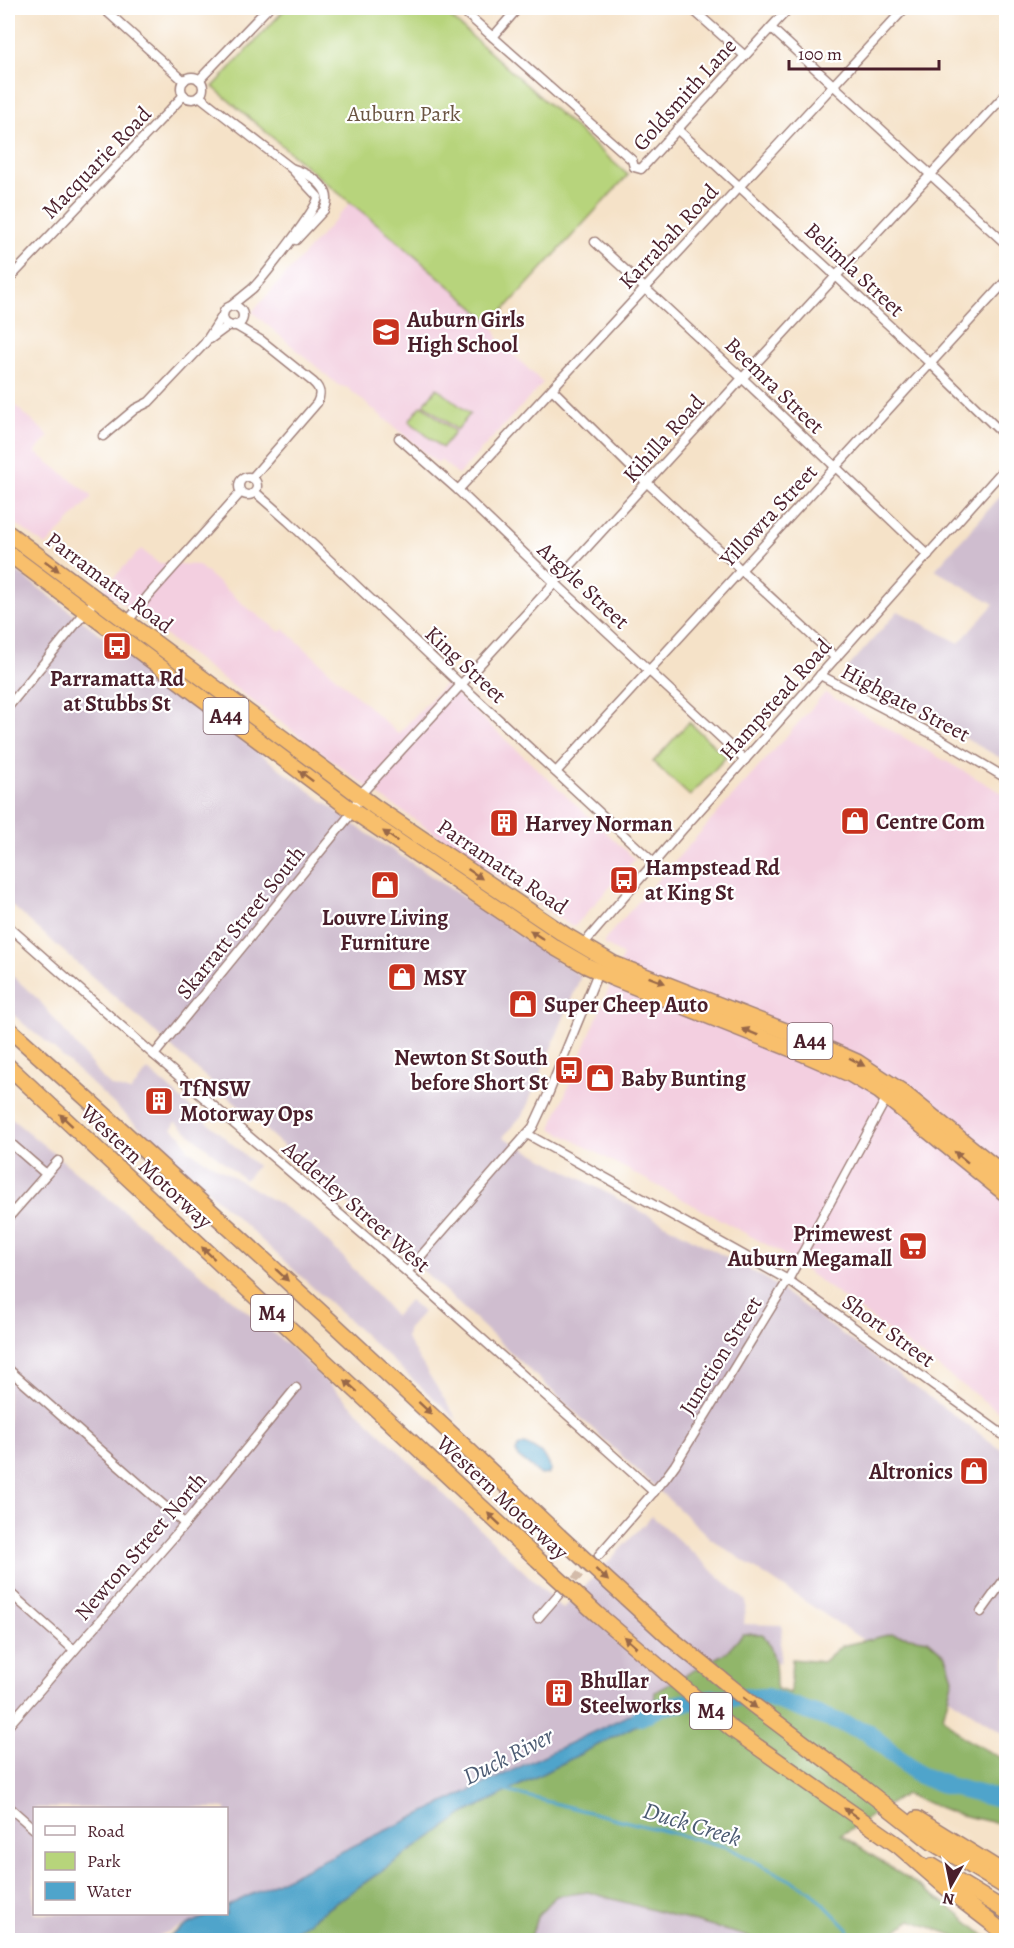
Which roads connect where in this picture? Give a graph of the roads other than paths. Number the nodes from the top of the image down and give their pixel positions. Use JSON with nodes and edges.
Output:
{"nodes":[{"id":1,"x":103,"y":8,"type":"edge"},
{"id":2,"x":268,"y":8,"type":"edge"},
{"id":3,"x":460,"y":8,"type":"edge"},
{"id":4,"x":518,"y":8,"type":"edge"},
{"id":5,"x":691,"y":8,"type":"edge"},
{"id":6,"x":789,"y":8,"type":"edge"},
{"id":7,"x":905,"y":8,"type":"edge"},
{"id":8,"x":771,"y":28,"type":"junction"},
{"id":9,"x":493,"y":37,"type":"junction"},
{"id":10,"x":744,"y":55,"type":"junction"},
{"id":11,"x":199,"y":80,"type":"junction"},
{"id":12,"x":184,"y":81,"type":"junction"},
{"id":13,"x":833,"y":84,"type":"junction"},
{"id":14,"x":1006,"y":94,"type":"edge"},
{"id":15,"x":184,"y":95,"type":"junction"},
{"id":16,"x":199,"y":96,"type":"junction"},
{"id":17,"x":677,"y":129,"type":"junction"},
{"id":18,"x":291,"y":168,"type":"junction"},
{"id":19,"x":930,"y":174,"type":"junction"},
{"id":20,"x":739,"y":186,"type":"junction"},
{"id":21,"x":595,"y":242,"type":"dead end"},
{"id":22,"x":1006,"y":244,"type":"edge"},
{"id":23,"x":288,"y":245,"type":"junction"},
{"id":24,"x":836,"y":276,"type":"junction"},
{"id":25,"x":8,"y":280,"type":"edge"},
{"id":26,"x":1006,"y":281,"type":"edge"},
{"id":27,"x":254,"y":287,"type":"junction"},
{"id":28,"x":645,"y":288,"type":"junction"},
{"id":29,"x":231,"y":306,"type":"junction"},
{"id":30,"x":242,"y":314,"type":"junction"},
{"id":31,"x":224,"y":315,"type":"junction"},
{"id":32,"x":232,"y":325,"type":"junction"},
{"id":33,"x":262,"y":341,"type":"junction"},
{"id":34,"x":205,"y":343,"type":"junction"},
{"id":35,"x":931,"y":364,"type":"junction"},
{"id":36,"x":742,"y":378,"type":"junction"},
{"id":37,"x":552,"y":389,"type":"junction"},
{"id":38,"x":103,"y":436,"type":"dead end"},
{"id":39,"x":1006,"y":437,"type":"edge"},
{"id":40,"x":399,"y":438,"type":"dead end"},
{"id":41,"x":836,"y":467,"type":"junction"},
{"id":42,"x":1006,"y":467,"type":"edge"},
{"id":43,"x":252,"y":478,"type":"junction"},
{"id":44,"x":648,"y":483,"type":"junction"},
{"id":45,"x":458,"y":490,"type":"junction"},
{"id":46,"x":241,"y":492,"type":"junction"},
{"id":47,"x":255,"y":492,"type":"junction"},
{"id":48,"x":8,"y":533,"type":"edge"},
{"id":49,"x":8,"y":553,"type":"edge"},
{"id":50,"x":928,"y":555,"type":"junction"},
{"id":51,"x":742,"y":570,"type":"junction"},
{"id":52,"x":555,"y":583,"type":"junction"},
{"id":53,"x":96,"y":599,"type":"junction"},
{"id":54,"x":86,"y":612,"type":"junction"},
{"id":55,"x":127,"y":622,"type":"junction"},
{"id":56,"x":836,"y":658,"type":"junction"},
{"id":57,"x":649,"y":670,"type":"junction"},
{"id":58,"x":820,"y":675,"type":"junction"},
{"id":59,"x":461,"y":684,"type":"junction"},
{"id":60,"x":8,"y":707,"type":"edge"},
{"id":61,"x":745,"y":760,"type":"junction"},
{"id":62,"x":556,"y":772,"type":"junction"},
{"id":63,"x":1006,"y":777,"type":"edge"},
{"id":64,"x":359,"y":796,"type":"junction"},
{"id":65,"x":353,"y":811,"type":"junction"},
{"id":66,"x":653,"y":862,"type":"junction"},
{"id":67,"x":8,"y":926,"type":"edge"},
{"id":68,"x":577,"y":952,"type":"junction"},
{"id":69,"x":600,"y":965,"type":"junction"},
{"id":70,"x":8,"y":1028,"type":"edge"},
{"id":71,"x":154,"y":1056,"type":"junction"},
{"id":72,"x":8,"y":1066,"type":"edge"},
{"id":73,"x":887,"y":1097,"type":"junction"},
{"id":74,"x":527,"y":1134,"type":"junction"},
{"id":75,"x":8,"y":1141,"type":"edge"},
{"id":76,"x":58,"y":1161,"type":"dead end"},
{"id":77,"x":46,"y":1174,"type":"junction"},
{"id":78,"x":1006,"y":1176,"type":"edge"},
{"id":79,"x":1006,"y":1194,"type":"edge"},
{"id":80,"x":8,"y":1218,"type":"edge"},
{"id":81,"x":407,"y":1272,"type":"junction"},
{"id":82,"x":788,"y":1280,"type":"junction"},
{"id":83,"x":8,"y":1369,"type":"edge"},
{"id":84,"x":296,"y":1388,"type":"dead end"},
{"id":85,"x":1006,"y":1437,"type":"edge"},
{"id":86,"x":654,"y":1492,"type":"junction"},
{"id":87,"x":185,"y":1524,"type":"junction"},
{"id":88,"x":599,"y":1555,"type":"tunnel mouth"},
{"id":89,"x":1006,"y":1577,"type":"edge"},
{"id":90,"x":8,"y":1591,"type":"edge"},
{"id":91,"x":559,"y":1594,"type":"tunnel mouth"},
{"id":92,"x":981,"y":1612,"type":"dead end"},
{"id":93,"x":538,"y":1618,"type":"dead end"},
{"id":94,"x":74,"y":1650,"type":"junction"},
{"id":95,"x":8,"y":1726,"type":"edge"},
{"id":96,"x":8,"y":1806,"type":"edge"},
{"id":97,"x":33,"y":1828,"type":"edge"},
{"id":98,"x":938,"y":1839,"type":"junction"},
{"id":99,"x":899,"y":1846,"type":"junction"},
{"id":100,"x":1006,"y":1874,"type":"edge"},
{"id":101,"x":1006,"y":1887,"type":"edge"},
{"id":102,"x":1006,"y":1911,"type":"edge"},
{"id":103,"x":1006,"y":1934,"type":"edge"}],
"edges":[{"from":1,"to":12,"type":"street"},
{"from":2,"to":11,"type":"street"},
{"from":3,"to":9,"type":"street"},
{"from":4,"to":9,"type":"street"},
{"from":5,"to":10,"type":"street"},
{"from":6,"to":8,"type":"street","name":"Goldsmith Lane"},
{"from":7,"to":13,"type":"street","name":"Karrabah Road"},
{"from":8,"to":10,"type":"street","name":"Goldsmith Lane"},
{"from":8,"to":13,"type":"street"},
{"from":9,"to":17,"type":"street","name":"Goldsmith Lane"},
{"from":10,"to":17,"type":"street","name":"Goldsmith Lane"},
{"from":11,"to":12,"type":"street"},
{"from":11,"to":16,"type":"street"},
{"from":12,"to":15,"type":"street"},
{"from":13,"to":19,"type":"street"},
{"from":13,"to":20,"type":"street","name":"Karrabah Road"},
{"from":14,"to":19,"type":"street","name":"Kihilla Road"},
{"from":15,"to":16,"type":"street"},
{"from":15,"to":25,"type":"street","name":"Macquarie Road"},
{"from":16,"to":18,"type":"street"},
{"from":17,"to":20,"type":"street","name":"Belimla Street"},
{"from":18,"to":23,"type":"street"},
{"from":18,"to":23,"type":"street"},
{"from":19,"to":22,"type":"street"},
{"from":19,"to":24,"type":"street","name":"Kihilla Road"},
{"from":20,"to":24,"type":"street","name":"Belimla Street"},
{"from":20,"to":28,"type":"street","name":"Karrabah Road"},
{"from":21,"to":28,"type":"street","name":"Beemra Street"},
{"from":23,"to":27,"type":"street"},
{"from":24,"to":35,"type":"street","name":"Belimla Street"},
{"from":24,"to":36,"type":"street","name":"Kihilla Road"},
{"from":26,"to":35,"type":"street","name":"Yillowra Street"},
{"from":27,"to":29,"type":"street"},
{"from":27,"to":30,"type":"street"},
{"from":28,"to":36,"type":"street","name":"Beemra Street"},
{"from":28,"to":37,"type":"street","name":"Karrabah Road"},
{"from":29,"to":30,"type":"street"},
{"from":29,"to":31,"type":"street"},
{"from":30,"to":32,"type":"street"},
{"from":30,"to":33,"type":"street"},
{"from":31,"to":32,"type":"street"},
{"from":31,"to":34,"type":"street"},
{"from":32,"to":33,"type":"street"},
{"from":32,"to":34,"type":"street"},
{"from":33,"to":43,"type":"street"},
{"from":34,"to":38,"type":"street"},
{"from":35,"to":39,"type":"street","name":"Belimla Street"},
{"from":35,"to":41,"type":"street","name":"Yillowra Street"},
{"from":36,"to":41,"type":"street","name":"Beemra Street"},
{"from":36,"to":44,"type":"street","name":"Kihilla Road"},
{"from":37,"to":44,"type":"street"},
{"from":37,"to":45,"type":"street","name":"Karrabah Road"},
{"from":40,"to":45,"type":"street","name":"Argyle Street"},
{"from":41,"to":50,"type":"street","name":"Beemra Street"},
{"from":41,"to":51,"type":"street","name":"Yillowra Street"},
{"from":42,"to":50,"type":"street","name":"Hampstead Road"},
{"from":43,"to":46,"type":"street"},
{"from":43,"to":47,"type":"street"},
{"from":44,"to":51,"type":"street"},
{"from":44,"to":52,"type":"street","name":"Kihilla Road"},
{"from":45,"to":52,"type":"street","name":"Argyle Street"},
{"from":46,"to":47,"type":"street"},
{"from":46,"to":55,"type":"street"},
{"from":47,"to":59,"type":"street","name":"King Street"},
{"from":48,"to":53,"type":"highway","name":"Parramatta Road","number":"A44","one_way":true},
{"from":49,"to":54,"type":"highway","name":"Parramatta Road","number":"A44"},
{"from":50,"to":56,"type":"street","name":"Hampstead Road"},
{"from":51,"to":56,"type":"street"},
{"from":51,"to":57,"type":"street","name":"Yillowra Street"},
{"from":52,"to":57,"type":"street","name":"Argyle Street"},
{"from":52,"to":59,"type":"street","name":"Kihilla Road"},
{"from":53,"to":54,"type":"street"},
{"from":53,"to":55,"type":"highway","name":"Parramatta Road","number":"A44"},
{"from":54,"to":60,"type":"street"},
{"from":65,"to":54,"type":"highway","name":"Parramatta Road","number":"A44","one_way":true},
{"from":55,"to":64,"type":"highway","name":"Parramatta Road","number":"A44"},
{"from":56,"to":58,"type":"street","name":"Hampstead Road"},
{"from":57,"to":61,"type":"street","name":"Argyle Street"},
{"from":57,"to":62,"type":"street","name":"Yillowra Street"},
{"from":58,"to":61,"type":"street","name":"Hampstead Road"},
{"from":58,"to":63,"type":"street","name":"Highgate Street"},
{"from":59,"to":62,"type":"street","name":"King Street"},
{"from":59,"to":64,"type":"street","name":"Kihilla Road"},
{"from":61,"to":66,"type":"street","name":"Hampstead Road"},
{"from":62,"to":66,"type":"street","name":"King Street"},
{"from":64,"to":65,"type":"street","name":"Kihilla Road"},
{"from":64,"to":68,"type":"highway","name":"Parramatta Road","number":"A44","one_way":true},
{"from":68,"to":65,"type":"highway","name":"Parramatta Road","number":"A44","one_way":true},
{"from":65,"to":71,"type":"street","name":"Skarratt Street South"},
{"from":66,"to":68,"type":"street","name":"Hampstead Road"},
{"from":67,"to":71,"type":"street","name":"Adderley Street West"},
{"from":68,"to":69,"type":"highway","name":"Parramatta Road","number":"A44"},
{"from":73,"to":69,"type":"highway","name":"Parramatta Road","number":"A44","one_way":true},
{"from":69,"to":74,"type":"street"},
{"from":69,"to":78,"type":"highway","name":"Parramatta Road","number":"A44","one_way":true},
{"from":70,"to":98,"type":"highway","name":"Western Motorway","number":"M4","one_way":true,"bridge":true},
{"from":71,"to":81,"type":"street","name":"Adderley Street West"},
{"from":99,"to":72,"type":"highway","name":"Western Motorway","number":"M4","one_way":true,"bridge":true},
{"from":79,"to":73,"type":"highway","name":"Parramatta Road","number":"A44","one_way":true},
{"from":73,"to":82,"type":"street","name":"Junction Street"},
{"from":74,"to":81,"type":"street"},
{"from":74,"to":82,"type":"street","name":"Short Street"},
{"from":75,"to":77,"type":"street"},
{"from":76,"to":77,"type":"street"},
{"from":77,"to":80,"type":"street"},
{"from":81,"to":86,"type":"street","name":"Adderley Street West"},
{"from":82,"to":85,"type":"street","name":"Short Street"},
{"from":82,"to":86,"type":"street","name":"Junction Street"},
{"from":83,"to":87,"type":"street"},
{"from":84,"to":87,"type":"street","name":"Newton Street North"},
{"from":86,"to":88,"type":"street","name":"Junction Street"},
{"from":87,"to":94,"type":"street","name":"Newton Street North"},
{"from":89,"to":92,"type":"street"},
{"from":90,"to":94,"type":"street"},
{"from":91,"to":93,"type":"street"},
{"from":94,"to":95,"type":"street","name":"Newton Street North"},
{"from":96,"to":97,"type":"street"},
{"from":98,"to":100,"type":"highway","name":"Western Motorway","number":"M4"},
{"from":98,"to":101,"type":"highway","name":"Western Motorway","number":"M4"},
{"from":99,"to":102,"type":"highway","name":"Western Motorway","number":"M4"},
{"from":99,"to":103,"type":"highway","number":"M4"}]}
